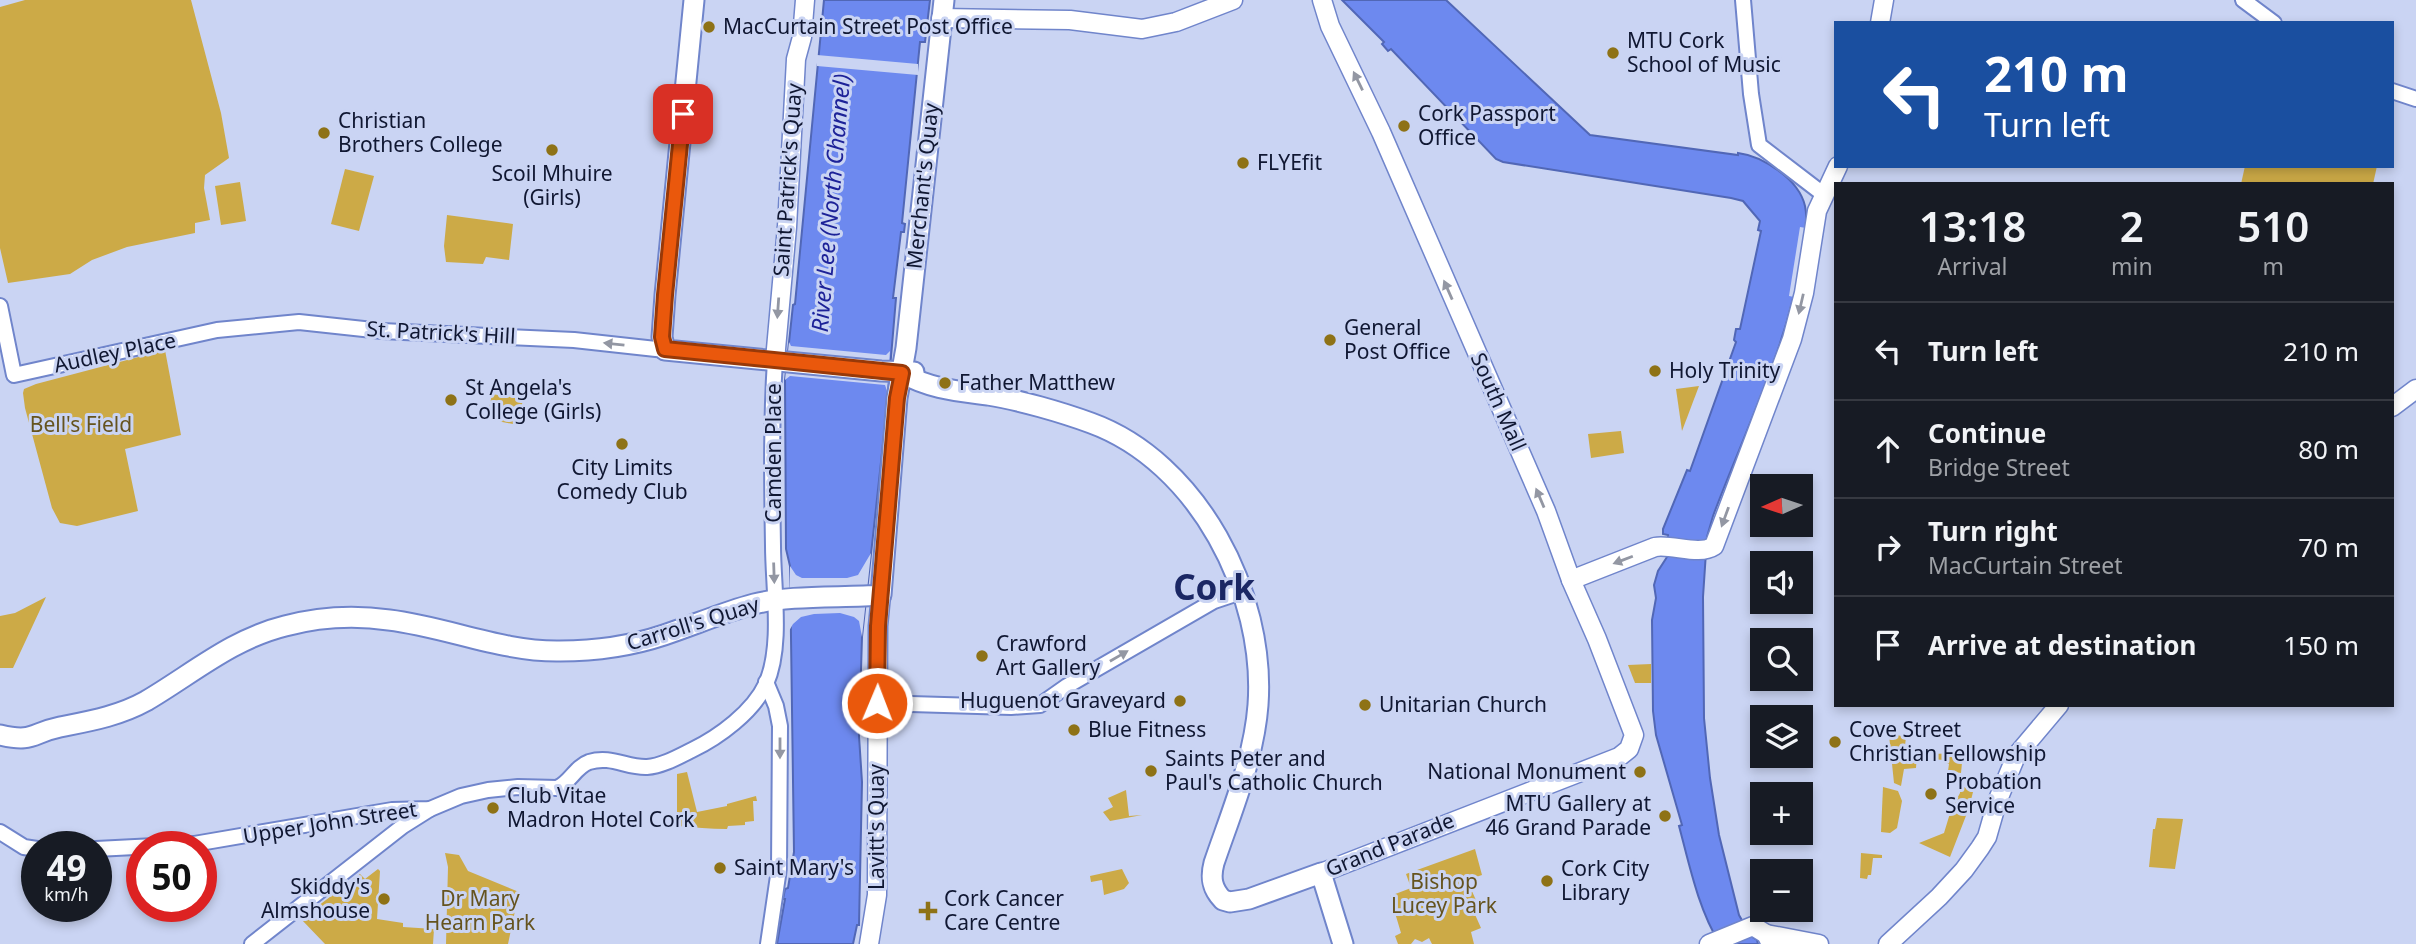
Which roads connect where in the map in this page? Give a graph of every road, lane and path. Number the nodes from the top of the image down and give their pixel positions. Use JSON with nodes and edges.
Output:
{"nodes":[{"id":1,"x":694,"y":0,"type":"edge"},
{"id":2,"x":805,"y":0,"type":"edge"},
{"id":3,"x":1234,"y":0,"type":"edge"},
{"id":4,"x":1310,"y":0,"type":"edge"},
{"id":5,"x":1322,"y":0,"type":"edge"},
{"id":6,"x":1743,"y":0,"type":"edge"},
{"id":7,"x":1884,"y":0,"type":"edge"},
{"id":8,"x":2247,"y":3,"type":"edge"},
{"id":9,"x":943,"y":9,"type":"edge"},
{"id":10,"x":1880,"y":21,"type":"edge"},
{"id":11,"x":2271,"y":21,"type":"edge"},
{"id":12,"x":1330,"y":26,"type":"junction"},
{"id":13,"x":2394,"y":92,"type":"edge"},
{"id":14,"x":2416,"y":99,"type":"edge"},
{"id":15,"x":1837,"y":168,"type":"edge"},
{"id":16,"x":1823,"y":194,"type":"junction"},
{"id":17,"x":0,"y":306,"type":"edge"},
{"id":18,"x":217,"y":330,"type":"joint"},
{"id":19,"x":665,"y":349,"type":"junction"},
{"id":20,"x":781,"y":361,"type":"junction"},
{"id":21,"x":891,"y":372,"type":"junction"},
{"id":22,"x":2416,"y":389,"type":"edge"},
{"id":23,"x":2394,"y":406,"type":"edge"},
{"id":24,"x":1565,"y":562,"type":"junction"},
{"id":25,"x":1591,"y":572,"type":"junction"},
{"id":26,"x":1574,"y":586,"type":"junction"},
{"id":27,"x":1241,"y":592,"type":"junction"},
{"id":28,"x":873,"y":596,"type":"junction"},
{"id":29,"x":782,"y":600,"type":"junction"},
{"id":30,"x":766,"y":682,"type":"junction"},
{"id":31,"x":877,"y":703,"type":"junction"},
{"id":32,"x":2057,"y":707,"type":"edge"},
{"id":33,"x":1,"y":736,"type":"edge"},
{"id":34,"x":1631,"y":745,"type":"joint"},
{"id":35,"x":430,"y":809,"type":"junction"},
{"id":36,"x":6,"y":835,"type":"edge"},
{"id":37,"x":21,"y":846,"type":"edge"},
{"id":38,"x":112,"y":848,"type":"edge"},
{"id":39,"x":1321,"y":873,"type":"junction"},
{"id":40,"x":1759,"y":933,"type":"edge"},
{"id":41,"x":1714,"y":942,"type":"edge"},
{"id":42,"x":1795,"y":942,"type":"edge"},
{"id":43,"x":252,"y":944,"type":"edge"},
{"id":44,"x":768,"y":944,"type":"edge"},
{"id":45,"x":869,"y":944,"type":"edge"},
{"id":46,"x":1343,"y":944,"type":"edge"},
{"id":47,"x":1819,"y":944,"type":"edge"},
{"id":48,"x":1888,"y":944,"type":"edge"}],
"edges":[{"from":1,"to":19,"type":"highway"},
{"from":2,"to":20,"type":"main road","name":"Saint Patrick's Quay","one_way":true},
{"from":3,"to":9,"type":"main road"},
{"from":4,"to":12,"type":"main road","name":"South Mall"},
{"from":5,"to":12,"type":"main road","name":"South Mall"},
{"from":6,"to":16,"type":"street"},
{"from":7,"to":10,"type":"main road"},
{"from":8,"to":11,"type":"street"},
{"from":9,"to":21,"type":"highway","name":"Merchant's Quay"},
{"from":24,"to":12,"type":"main road","name":"South Mall","one_way":true},
{"from":13,"to":14,"type":"street"},
{"from":15,"to":16,"type":"main road"},
{"from":16,"to":25,"type":"main road","one_way":true},
{"from":17,"to":18,"type":"street","name":"Audley Place"},
{"from":19,"to":18,"type":"street","name":"St. Patrick's Hill","one_way":true},
{"from":19,"to":20,"type":"highway"},
{"from":20,"to":21,"type":"highway"},
{"from":20,"to":29,"type":"street","name":"Camden Place","one_way":true},
{"from":21,"to":27,"type":"highway"},
{"from":21,"to":28,"type":"highway","name":"Lavitt's Quay"},
{"from":22,"to":23,"type":"main road"},
{"from":24,"to":25,"type":"main road"},
{"from":24,"to":26,"type":"main road","name":"South Mall"},
{"from":25,"to":26,"type":"main road"},
{"from":26,"to":34,"type":"main road","name":"South Mall"},
{"from":31,"to":27,"type":"street","one_way":true},
{"from":27,"to":39,"type":"highway","name":"Grand Parade"},
{"from":28,"to":29,"type":"highway","name":"Carroll's Quay"},
{"from":28,"to":31,"type":"main road","name":"Lavitt's Quay"},
{"from":29,"to":30,"type":"street","name":"Camden Place"},
{"from":29,"to":33,"type":"highway","name":"Carroll's Quay"},
{"from":30,"to":35,"type":"street","name":"Upper John Street"},
{"from":30,"to":44,"type":"street","one_way":true},
{"from":31,"to":45,"type":"main road","name":"Lavitt's Quay"},
{"from":32,"to":48,"type":"main road"},
{"from":34,"to":39,"type":"main road","name":"Grand Parade"},
{"from":35,"to":38,"type":"street","name":"Upper John Street"},
{"from":35,"to":43,"type":"street"},
{"from":36,"to":37,"type":"street"},
{"from":39,"to":46,"type":"highway"},
{"from":40,"to":41,"type":"main road"},
{"from":40,"to":42,"type":"main road"},
{"from":42,"to":47,"type":"main road"}]}
